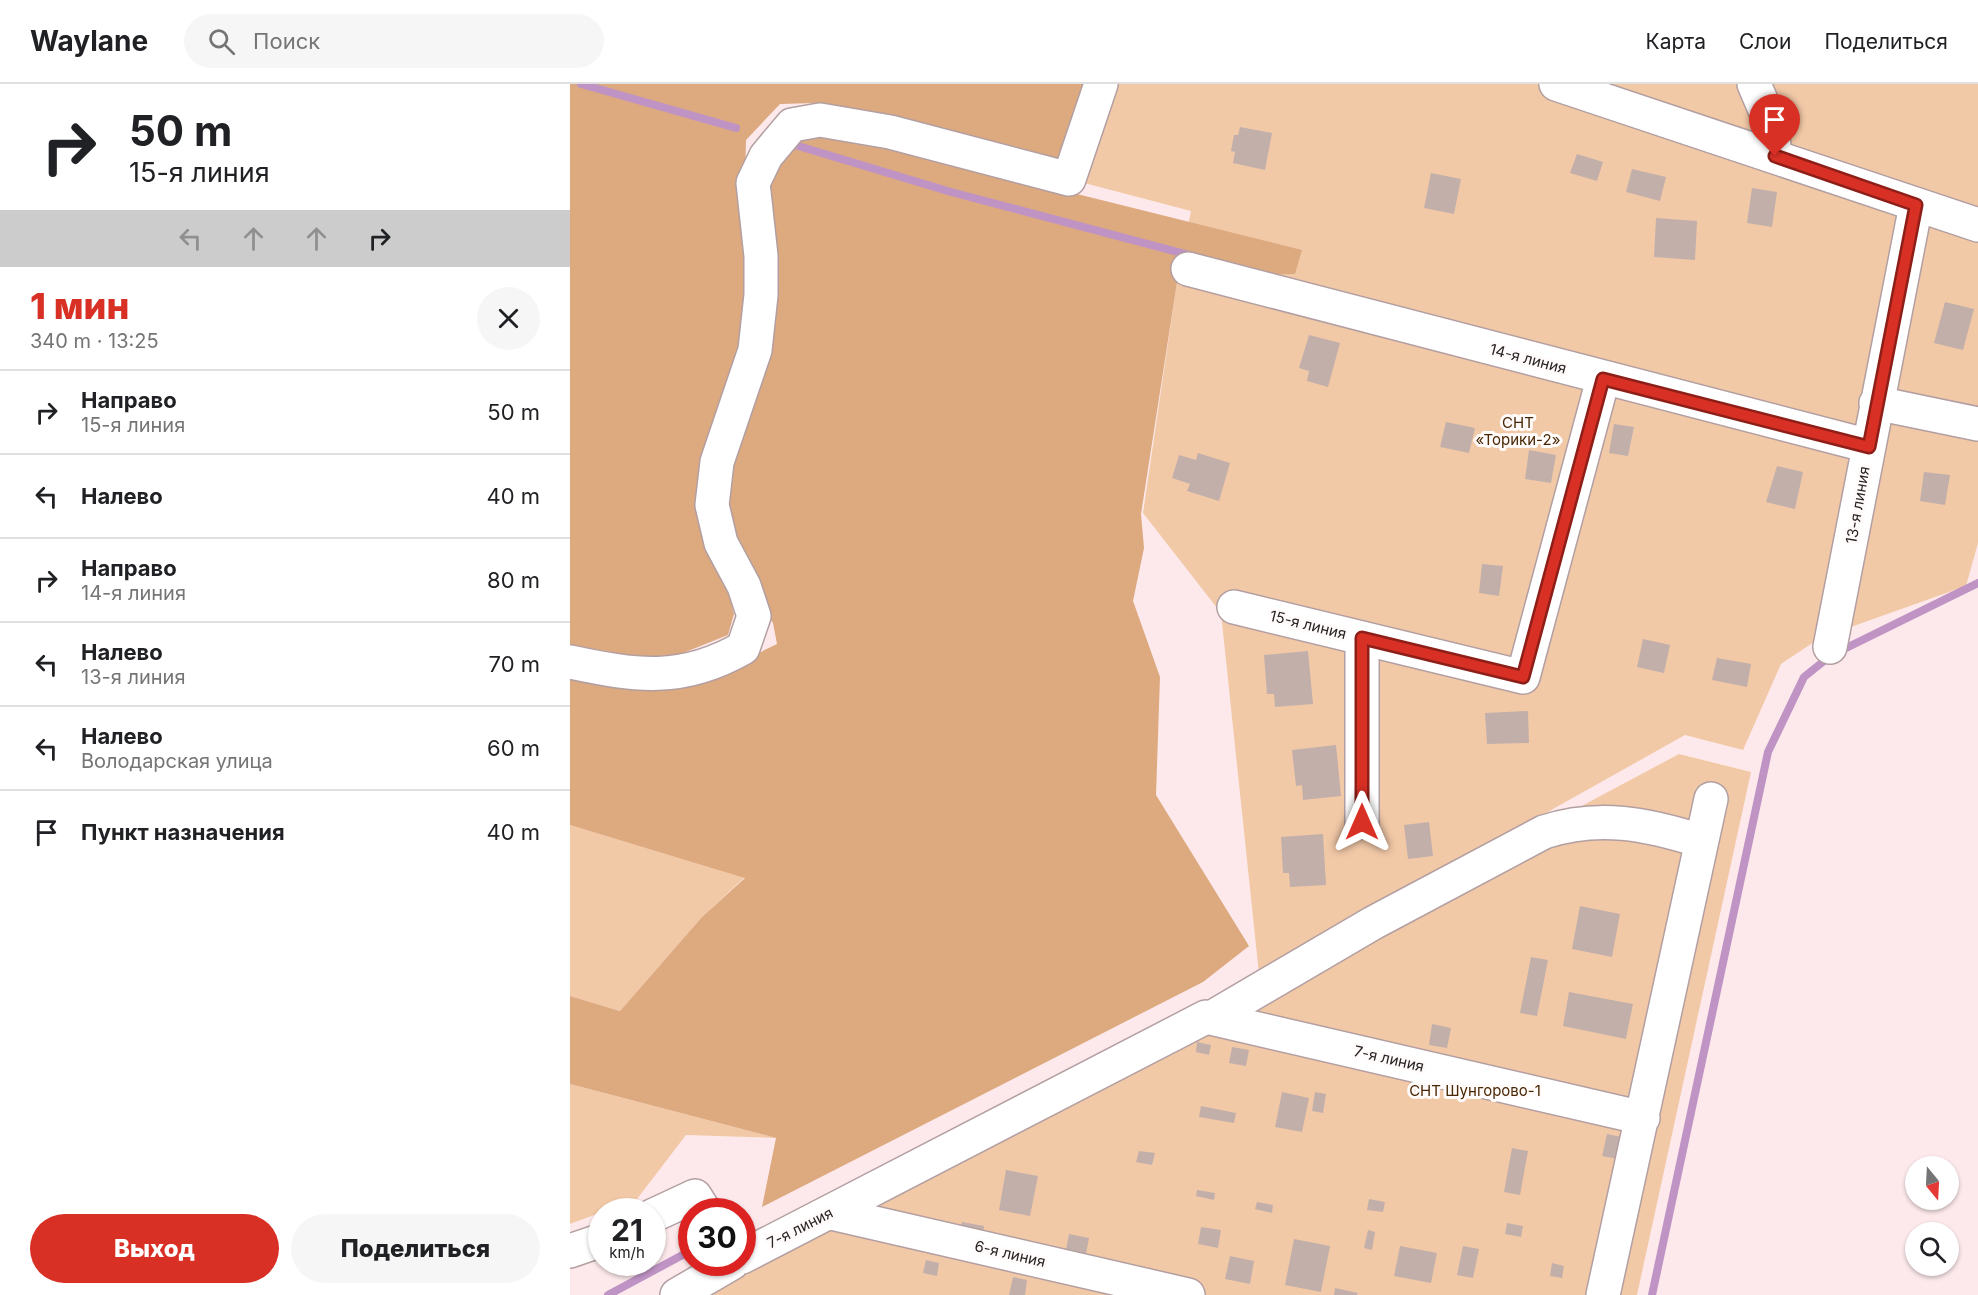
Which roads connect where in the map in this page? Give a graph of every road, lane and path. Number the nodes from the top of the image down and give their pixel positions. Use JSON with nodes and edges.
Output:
{"nodes":[{"id":1,"x":1101,"y":84,"type":"edge"},
{"id":2,"x":1556,"y":84,"type":"edge"},
{"id":3,"x":1754,"y":84,"type":"edge"},
{"id":4,"x":1775,"y":156,"type":"junction"},
{"id":5,"x":1916,"y":205,"type":"junction"},
{"id":6,"x":1978,"y":225,"type":"edge"},
{"id":7,"x":1188,"y":269,"type":"dead end"},
{"id":8,"x":1603,"y":379,"type":"junction"},
{"id":9,"x":1876,"y":403,"type":"junction"},
{"id":10,"x":1978,"y":424,"type":"edge"},
{"id":11,"x":1869,"y":447,"type":"junction"},
{"id":12,"x":1234,"y":607,"type":"dead end"},
{"id":13,"x":1362,"y":638,"type":"junction"},
{"id":14,"x":1833,"y":638,"type":"dead end"},
{"id":15,"x":570,"y":662,"type":"edge"},
{"id":16,"x":1711,"y":799,"type":"dead end"},
{"id":17,"x":1362,"y":822,"type":"dead end"},
{"id":18,"x":1701,"y":841,"type":"junction"},
{"id":19,"x":1208,"y":1017,"type":"junction"},
{"id":20,"x":1643,"y":1118,"type":"junction"},
{"id":21,"x":845,"y":1206,"type":"junction"},
{"id":22,"x":588,"y":1245,"type":"edge"},
{"id":23,"x":756,"y":1250,"type":"edge"},
{"id":24,"x":570,"y":1251,"type":"edge"},
{"id":25,"x":710,"y":1276,"type":"edge"},
{"id":26,"x":677,"y":1295,"type":"edge"},
{"id":27,"x":1188,"y":1295,"type":"edge"},
{"id":28,"x":1604,"y":1295,"type":"edge"}],
"edges":[{"from":1,"to":15,"type":"street"},
{"from":2,"to":4,"type":"street"},
{"from":3,"to":4,"type":"street"},
{"from":4,"to":5,"type":"street"},
{"from":5,"to":6,"type":"street"},
{"from":5,"to":9,"type":"street","name":"13-я линия"},
{"from":7,"to":8,"type":"street","name":"14-я линия"},
{"from":8,"to":11,"type":"street","name":"14-я линия"},
{"from":8,"to":13,"type":"street","name":"15-я линия"},
{"from":9,"to":10,"type":"street"},
{"from":9,"to":11,"type":"street","name":"13-я линия"},
{"from":11,"to":14,"type":"street","name":"13-я линия"},
{"from":12,"to":13,"type":"street","name":"15-я линия"},
{"from":13,"to":17,"type":"street"},
{"from":16,"to":18,"type":"street"},
{"from":18,"to":19,"type":"street","name":"7-я линия"},
{"from":18,"to":20,"type":"street"},
{"from":19,"to":20,"type":"street","name":"7-я линия"},
{"from":19,"to":21,"type":"street","name":"7-я линия"},
{"from":20,"to":28,"type":"street"},
{"from":21,"to":23,"type":"street","name":"7-я линия"},
{"from":21,"to":27,"type":"street","name":"6-я линия"},
{"from":22,"to":24,"type":"street"},
{"from":25,"to":26,"type":"street"}]}
